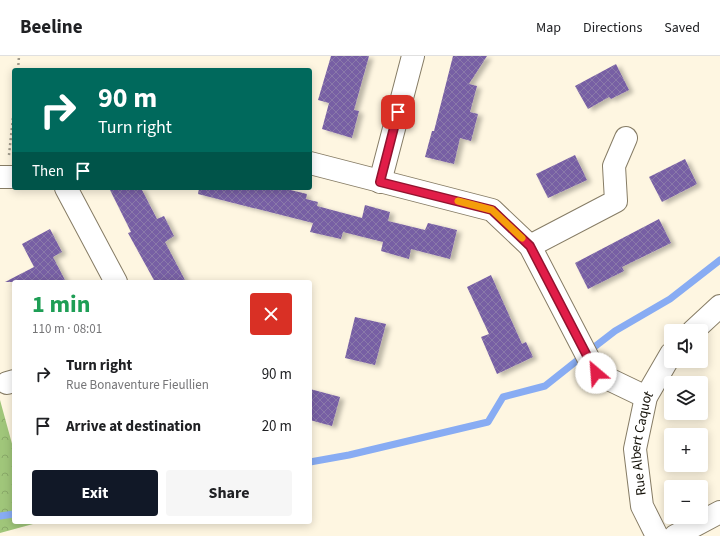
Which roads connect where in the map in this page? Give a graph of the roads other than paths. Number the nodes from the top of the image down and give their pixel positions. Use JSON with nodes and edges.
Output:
{"nodes":[{"id":1,"x":413,"y":56,"type":"edge"},
{"id":2,"x":626,"y":138,"type":"dead end"},
{"id":3,"x":312,"y":164,"type":"edge"},
{"id":4,"x":380,"y":182,"type":"junction"},
{"id":5,"x":67,"y":190,"type":"edge"},
{"id":6,"x":530,"y":246,"type":"junction"},
{"id":7,"x":115,"y":280,"type":"edge"},
{"id":8,"x":720,"y":306,"type":"edge"},
{"id":9,"x":701,"y":324,"type":"edge"},
{"id":10,"x":664,"y":366,"type":"edge"},
{"id":11,"x":646,"y":396,"type":"junction"},
{"id":12,"x":720,"y":512,"type":"edge"},
{"id":13,"x":657,"y":536,"type":"edge"},
{"id":14,"x":675,"y":536,"type":"edge"}],
"edges":[{"from":1,"to":4,"type":"street"},
{"from":2,"to":6,"type":"street"},
{"from":3,"to":4,"type":"street"},
{"from":4,"to":6,"type":"street"},
{"from":5,"to":7,"type":"street"},
{"from":6,"to":11,"type":"street"},
{"from":8,"to":9,"type":"street"},
{"from":10,"to":11,"type":"street","name":"Rue Albert Caquot"},
{"from":11,"to":13,"type":"street","name":"Rue Albert Caquot"},
{"from":12,"to":14,"type":"street"}]}
